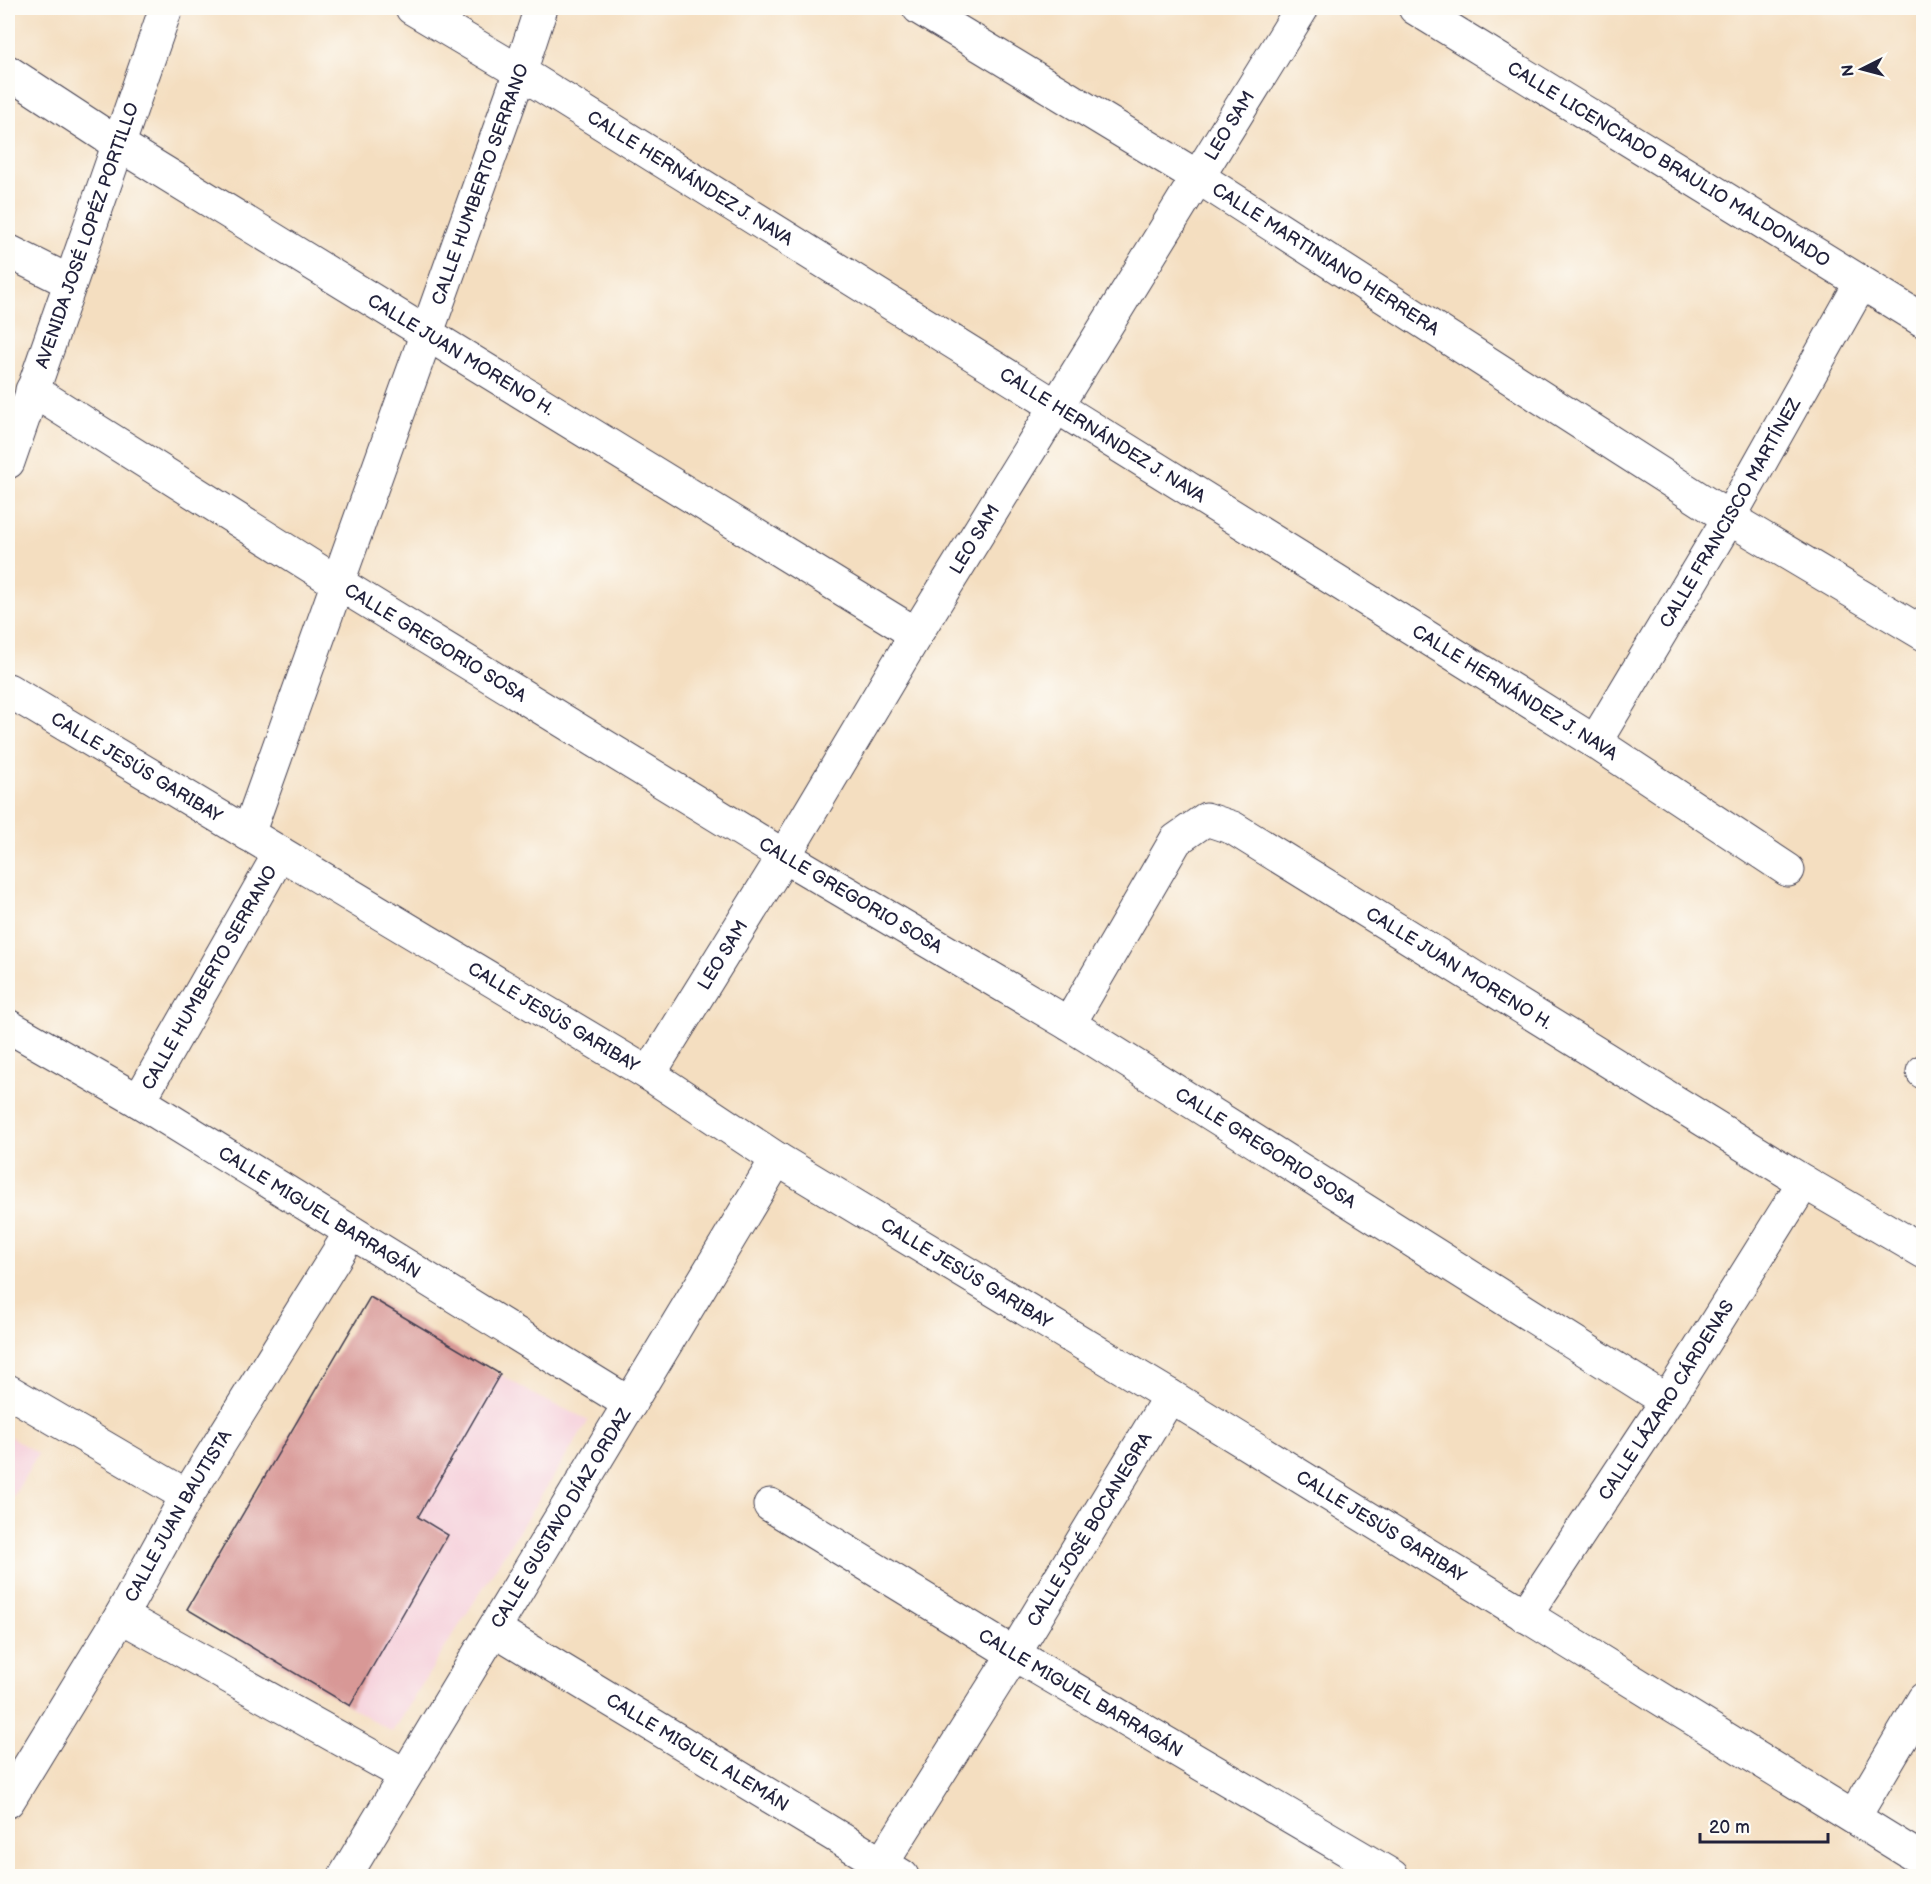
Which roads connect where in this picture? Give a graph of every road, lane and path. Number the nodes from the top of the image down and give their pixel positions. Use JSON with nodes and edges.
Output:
{"nodes":[{"id":1,"x":166,"y":8,"type":"edge"},
{"id":2,"x":412,"y":8,"type":"edge"},
{"id":3,"x":541,"y":8,"type":"edge"},
{"id":4,"x":920,"y":8,"type":"edge"},
{"id":5,"x":1302,"y":8,"type":"edge"},
{"id":6,"x":1415,"y":8,"type":"edge"},
{"id":7,"x":8,"y":72,"type":"edge"},
{"id":8,"x":520,"y":72,"type":"junction"},
{"id":9,"x":118,"y":144,"type":"junction"},
{"id":10,"x":1198,"y":177,"type":"junction"},
{"id":11,"x":8,"y":251,"type":"edge"},
{"id":12,"x":70,"y":282,"type":"junction"},
{"id":13,"x":1861,"y":283,"type":"junction"},
{"id":14,"x":1923,"y":321,"type":"edge"},
{"id":15,"x":427,"y":333,"type":"junction"},
{"id":16,"x":32,"y":390,"type":"junction"},
{"id":17,"x":1057,"y":406,"type":"junction"},
{"id":18,"x":8,"y":462,"type":"edge"},
{"id":19,"x":1729,"y":518,"type":"junction"},
{"id":20,"x":338,"y":584,"type":"junction"},
{"id":21,"x":916,"y":634,"type":"junction"},
{"id":22,"x":1923,"y":634,"type":"edge"},
{"id":23,"x":8,"y":690,"type":"edge"},
{"id":24,"x":1595,"y":742,"type":"junction"},
{"id":25,"x":248,"y":834,"type":"junction"},
{"id":26,"x":280,"y":853,"type":"junction"},
{"id":27,"x":784,"y":856,"type":"junction"},
{"id":28,"x":1788,"y":870,"type":"dead end"},
{"id":29,"x":1069,"y":1024,"type":"junction"},
{"id":30,"x":8,"y":1026,"type":"edge"},
{"id":31,"x":649,"y":1074,"type":"junction"},
{"id":32,"x":139,"y":1101,"type":"junction"},
{"id":33,"x":777,"y":1159,"type":"junction"},
{"id":34,"x":1804,"y":1182,"type":"junction"},
{"id":35,"x":351,"y":1232,"type":"junction"},
{"id":36,"x":1923,"y":1252,"type":"edge"},
{"id":37,"x":8,"y":1391,"type":"edge"},
{"id":38,"x":1170,"y":1396,"type":"junction"},
{"id":39,"x":1667,"y":1401,"type":"junction"},
{"id":40,"x":630,"y":1404,"type":"junction"},
{"id":41,"x":187,"y":1496,"type":"junction"},
{"id":42,"x":770,"y":1505,"type":"dead end"},
{"id":43,"x":121,"y":1616,"type":"junction"},
{"id":44,"x":1526,"y":1616,"type":"junction"},
{"id":45,"x":494,"y":1629,"type":"junction"},
{"id":46,"x":1014,"y":1654,"type":"junction"},
{"id":47,"x":1923,"y":1699,"type":"edge"},
{"id":48,"x":405,"y":1775,"type":"junction"},
{"id":49,"x":8,"y":1801,"type":"edge"},
{"id":50,"x":1854,"y":1817,"type":"junction"},
{"id":51,"x":1923,"y":1861,"type":"edge"},
{"id":52,"x":886,"y":1872,"type":"edge"},
{"id":53,"x":345,"y":1876,"type":"edge"},
{"id":54,"x":1392,"y":1876,"type":"edge"}],
"edges":[{"from":1,"to":9,"type":"street","name":"AVENIDA JOSÉ LOPÉZ PORTILLO"},
{"from":2,"to":8,"type":"street","name":"CALLE HERNÁNDEZ J. NAVA"},
{"from":3,"to":8,"type":"street","name":"CALLE HUMBERTO SERRANO"},
{"from":4,"to":10,"type":"street","name":"CALLE MARTINIANO HERRERA"},
{"from":5,"to":10,"type":"street","name":"LEO SAM"},
{"from":6,"to":13,"type":"street","name":"CALLE LICENCIADO BRAULIO MALDONADO"},
{"from":7,"to":9,"type":"street","name":"CALLE JUAN MORENO H."},
{"from":8,"to":15,"type":"street","name":"CALLE HUMBERTO SERRANO"},
{"from":8,"to":17,"type":"street","name":"CALLE HERNÁNDEZ J. NAVA"},
{"from":9,"to":12,"type":"street","name":"AVENIDA JOSÉ LOPÉZ PORTILLO"},
{"from":9,"to":15,"type":"street","name":"CALLE JUAN MORENO H."},
{"from":10,"to":17,"type":"street","name":"LEO SAM"},
{"from":10,"to":19,"type":"street","name":"CALLE MARTINIANO HERRERA"},
{"from":11,"to":12,"type":"street"},
{"from":12,"to":16,"type":"street","name":"AVENIDA JOSÉ LOPÉZ PORTILLO"},
{"from":13,"to":14,"type":"street","name":"CALLE LICENCIADO BRAULIO MALDONADO"},
{"from":13,"to":19,"type":"street","name":"CALLE FRANCISCO MARTÍNEZ"},
{"from":15,"to":20,"type":"street","name":"CALLE HUMBERTO SERRANO"},
{"from":15,"to":21,"type":"street","name":"CALLE JUAN MORENO H."},
{"from":16,"to":18,"type":"street","name":"AVENIDA JOSÉ LOPÉZ PORTILLO"},
{"from":16,"to":20,"type":"street","name":"CALLE GREGORIO SOSA"},
{"from":17,"to":21,"type":"street","name":"LEO SAM"},
{"from":17,"to":24,"type":"street","name":"CALLE HERNÁNDEZ J. NAVA"},
{"from":19,"to":22,"type":"street","name":"CALLE MARTINIANO HERRERA"},
{"from":19,"to":24,"type":"street","name":"CALLE FRANCISCO MARTÍNEZ"},
{"from":20,"to":25,"type":"street","name":"CALLE HUMBERTO SERRANO"},
{"from":20,"to":27,"type":"street","name":"CALLE GREGORIO SOSA"},
{"from":21,"to":27,"type":"street","name":"LEO SAM"},
{"from":23,"to":25,"type":"street","name":"CALLE JESÚS GARIBAY"},
{"from":24,"to":28,"type":"street","name":"CALLE HERNÁNDEZ J. NAVA"},
{"from":25,"to":26,"type":"street","name":"CALLE JESÚS GARIBAY"},
{"from":26,"to":31,"type":"street","name":"CALLE JESÚS GARIBAY"},
{"from":26,"to":32,"type":"street","name":"CALLE HUMBERTO SERRANO"},
{"from":27,"to":29,"type":"street","name":"CALLE GREGORIO SOSA"},
{"from":27,"to":31,"type":"street","name":"LEO SAM"},
{"from":29,"to":34,"type":"street","name":"CALLE JUAN MORENO H."},
{"from":29,"to":39,"type":"street","name":"CALLE GREGORIO SOSA"},
{"from":30,"to":32,"type":"street","name":"CALLE MIGUEL BARRAGÁN"},
{"from":31,"to":33,"type":"street","name":"CALLE JESÚS GARIBAY"},
{"from":32,"to":35,"type":"street","name":"CALLE MIGUEL BARRAGÁN"},
{"from":33,"to":38,"type":"street","name":"CALLE JESÚS GARIBAY"},
{"from":33,"to":40,"type":"street","name":"CALLE GUSTAVO DÍAZ ORDAZ"},
{"from":34,"to":36,"type":"street","name":"CALLE JUAN MORENO H."},
{"from":34,"to":39,"type":"street","name":"CALLE LÁZARO CÁRDENAS"},
{"from":35,"to":40,"type":"street","name":"CALLE MIGUEL BARRAGÁN"},
{"from":35,"to":41,"type":"street","name":"CALLE JUAN BAUTISTA"},
{"from":37,"to":41,"type":"street"},
{"from":38,"to":44,"type":"street","name":"CALLE JESÚS GARIBAY"},
{"from":38,"to":46,"type":"street","name":"CALLE JOSÉ BOCANEGRA"},
{"from":39,"to":44,"type":"street","name":"CALLE LÁZARO CÁRDENAS"},
{"from":40,"to":45,"type":"street","name":"CALLE GUSTAVO DÍAZ ORDAZ"},
{"from":41,"to":43,"type":"street","name":"CALLE JUAN BAUTISTA"},
{"from":42,"to":46,"type":"street","name":"CALLE MIGUEL BARRAGÁN"},
{"from":43,"to":48,"type":"street"},
{"from":43,"to":49,"type":"street","name":"CALLE JUAN BAUTISTA"},
{"from":44,"to":50,"type":"street","name":"CALLE JESÚS GARIBAY"},
{"from":45,"to":48,"type":"street","name":"CALLE GUSTAVO DÍAZ ORDAZ"},
{"from":45,"to":52,"type":"street","name":"CALLE MIGUEL ALEMÁN"},
{"from":46,"to":52,"type":"street","name":"CALLE JOSÉ BOCANEGRA"},
{"from":46,"to":54,"type":"street","name":"CALLE MIGUEL BARRAGÁN"},
{"from":47,"to":50,"type":"street"},
{"from":48,"to":53,"type":"street","name":"CALLE GUSTAVO DÍAZ ORDAZ"},
{"from":50,"to":51,"type":"street","name":"CALLE JESÚS GARIBAY"}]}
